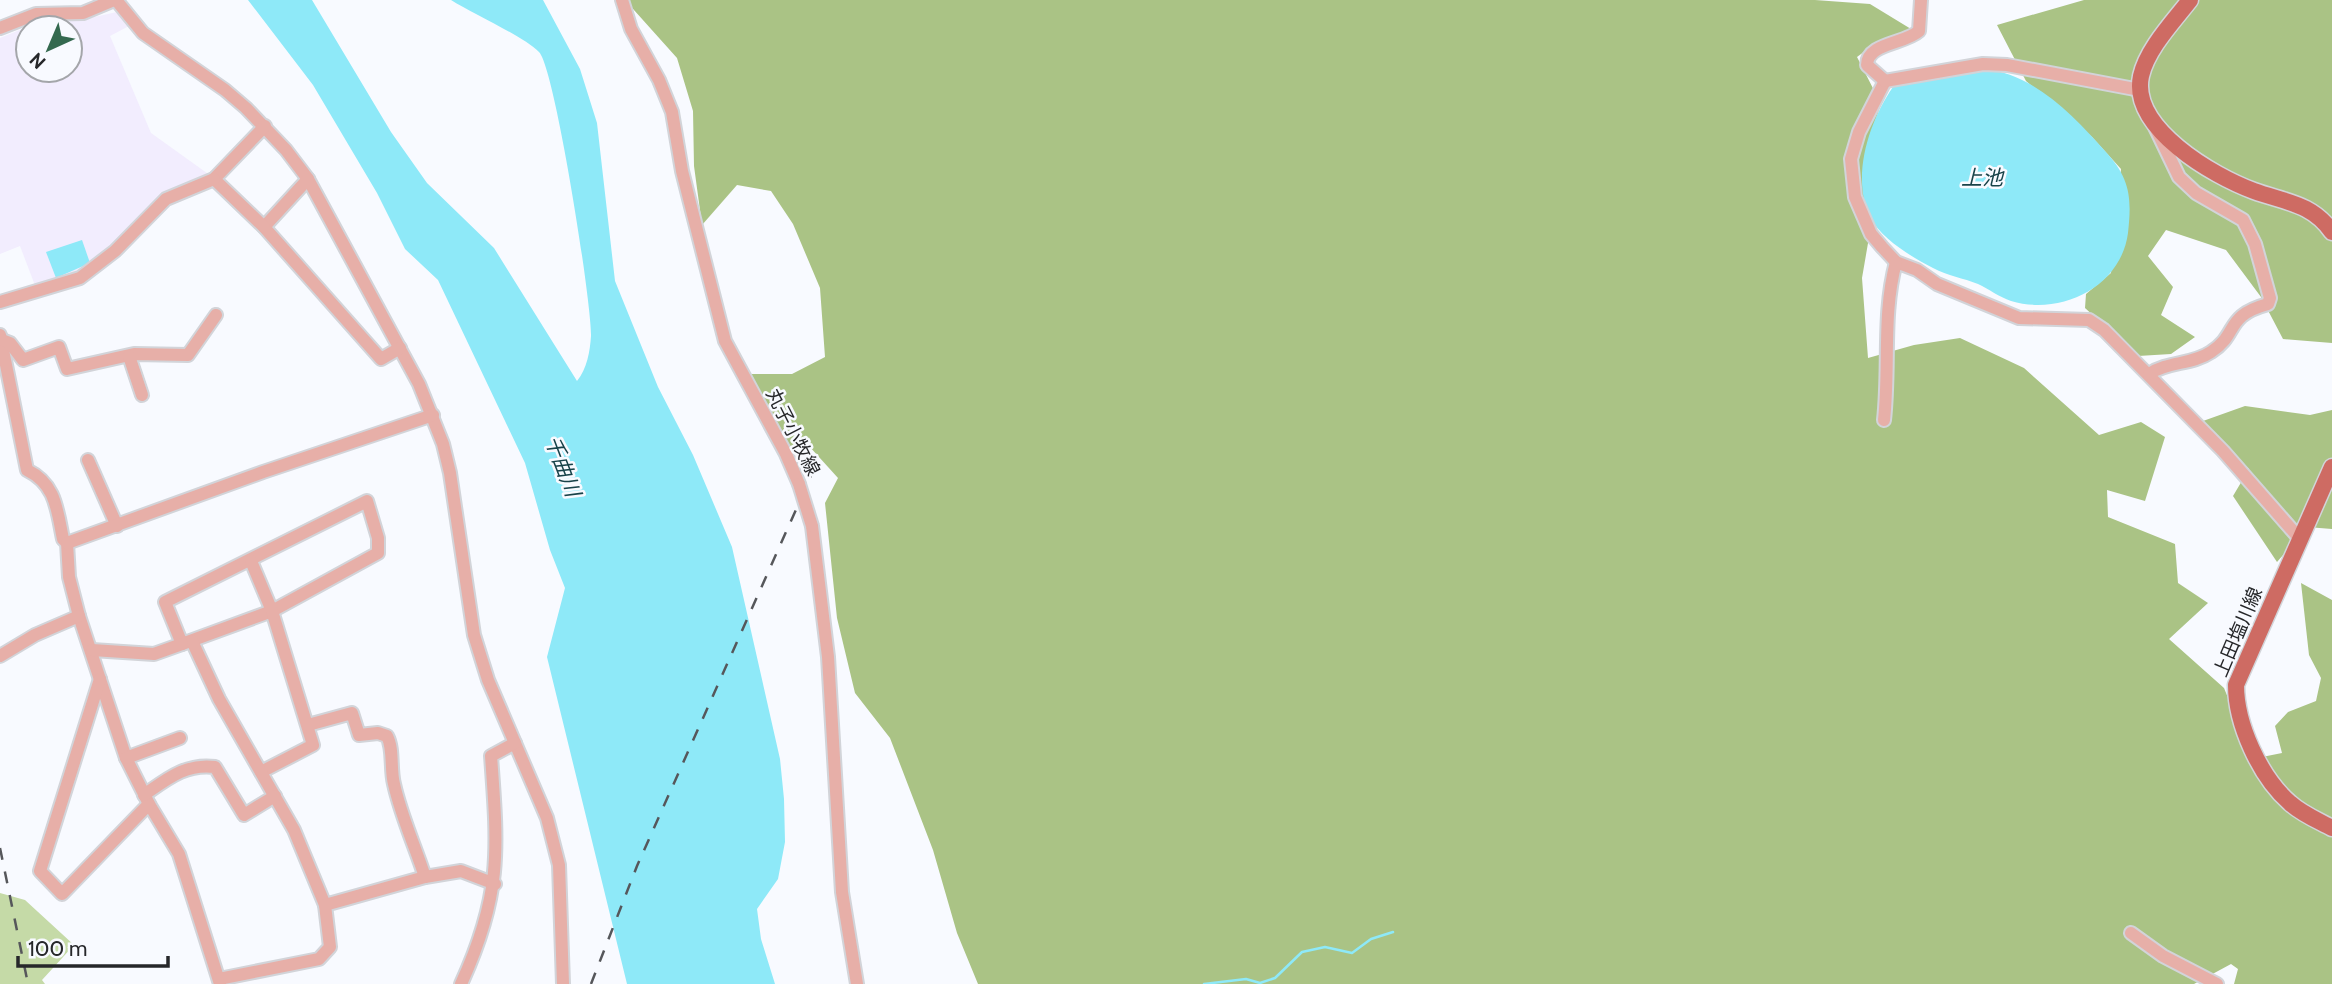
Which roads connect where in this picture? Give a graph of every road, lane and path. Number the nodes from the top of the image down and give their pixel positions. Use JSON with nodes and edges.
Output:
{"nodes":[{"id":1,"x":115,"y":0,"type":"edge"},
{"id":2,"x":622,"y":0,"type":"edge"},
{"id":3,"x":1922,"y":0,"type":"edge"},
{"id":4,"x":2190,"y":0,"type":"edge"},
{"id":5,"x":0,"y":28,"type":"edge"},
{"id":6,"x":1885,"y":81,"type":"junction"},
{"id":7,"x":2140,"y":90,"type":"junction"},
{"id":8,"x":2152,"y":121,"type":"junction"},
{"id":9,"x":265,"y":126,"type":"junction"},
{"id":10,"x":214,"y":179,"type":"junction"},
{"id":11,"x":308,"y":179,"type":"junction"},
{"id":12,"x":264,"y":227,"type":"junction"},
{"id":13,"x":2332,"y":232,"type":"edge"},
{"id":14,"x":1896,"y":262,"type":"junction"},
{"id":15,"x":0,"y":302,"type":"edge"},
{"id":16,"x":216,"y":314,"type":"dead end"},
{"id":17,"x":1,"y":337,"type":"edge"},
{"id":18,"x":400,"y":348,"type":"junction"},
{"id":19,"x":129,"y":356,"type":"junction"},
{"id":20,"x":4,"y":374,"type":"edge"},
{"id":21,"x":2149,"y":374,"type":"junction"},
{"id":22,"x":142,"y":395,"type":"dead end"},
{"id":23,"x":433,"y":415,"type":"junction"},
{"id":24,"x":1884,"y":420,"type":"dead end"},
{"id":25,"x":88,"y":460,"type":"dead end"},
{"id":26,"x":2332,"y":467,"type":"edge"},
{"id":27,"x":117,"y":526,"type":"junction"},
{"id":28,"x":2300,"y":539,"type":"junction"},
{"id":29,"x":67,"y":543,"type":"junction"},
{"id":30,"x":251,"y":561,"type":"junction"},
{"id":31,"x":272,"y":611,"type":"junction"},
{"id":32,"x":79,"y":616,"type":"junction"},
{"id":33,"x":187,"y":643,"type":"junction"},
{"id":34,"x":92,"y":650,"type":"junction"},
{"id":35,"x":0,"y":656,"type":"edge"},
{"id":36,"x":100,"y":679,"type":"junction"},
{"id":37,"x":308,"y":725,"type":"junction"},
{"id":38,"x":180,"y":738,"type":"dead end"},
{"id":39,"x":515,"y":743,"type":"junction"},
{"id":40,"x":126,"y":758,"type":"junction"},
{"id":41,"x":261,"y":772,"type":"junction"},
{"id":42,"x":275,"y":796,"type":"junction"},
{"id":43,"x":146,"y":800,"type":"junction"},
{"id":44,"x":2332,"y":828,"type":"edge"},
{"id":45,"x":425,"y":877,"type":"junction"},
{"id":46,"x":495,"y":884,"type":"junction"},
{"id":47,"x":325,"y":905,"type":"junction"},
{"id":48,"x":2132,"y":933,"type":"dead end"},
{"id":49,"x":220,"y":982,"type":"edge"},
{"id":50,"x":461,"y":984,"type":"edge"},
{"id":51,"x":563,"y":984,"type":"edge"},
{"id":52,"x":857,"y":984,"type":"edge"},
{"id":53,"x":2217,"y":984,"type":"edge"}],
"edges":[{"from":1,"to":5,"type":"street"},
{"from":1,"to":9,"type":"street"},
{"from":2,"to":52,"type":"street","name":"丸子小牧線","bridge":true},
{"from":3,"to":6,"type":"street"},
{"from":4,"to":7,"type":"main road"},
{"from":6,"to":7,"type":"street"},
{"from":6,"to":14,"type":"street"},
{"from":7,"to":8,"type":"main road"},
{"from":8,"to":13,"type":"main road"},
{"from":8,"to":21,"type":"street"},
{"from":9,"to":10,"type":"street"},
{"from":9,"to":11,"type":"street"},
{"from":10,"to":12,"type":"street"},
{"from":10,"to":15,"type":"street"},
{"from":11,"to":12,"type":"street"},
{"from":11,"to":18,"type":"street"},
{"from":12,"to":18,"type":"street"},
{"from":14,"to":21,"type":"street"},
{"from":14,"to":24,"type":"street"},
{"from":16,"to":19,"type":"street"},
{"from":17,"to":19,"type":"street"},
{"from":17,"to":20,"type":"street"},
{"from":18,"to":23,"type":"street"},
{"from":19,"to":22,"type":"street"},
{"from":20,"to":29,"type":"street"},
{"from":21,"to":28,"type":"street"},
{"from":23,"to":27,"type":"street"},
{"from":23,"to":39,"type":"street"},
{"from":25,"to":27,"type":"street"},
{"from":26,"to":28,"type":"main road","name":"上田塩川線"},
{"from":27,"to":29,"type":"street"},
{"from":28,"to":44,"type":"main road","name":"上田塩川線"},
{"from":29,"to":32,"type":"street"},
{"from":30,"to":31,"type":"street"},
{"from":30,"to":31,"type":"street"},
{"from":30,"to":33,"type":"street"},
{"from":31,"to":33,"type":"street"},
{"from":31,"to":37,"type":"street"},
{"from":32,"to":34,"type":"street"},
{"from":32,"to":35,"type":"street"},
{"from":33,"to":34,"type":"street"},
{"from":33,"to":41,"type":"street"},
{"from":34,"to":36,"type":"street"},
{"from":36,"to":40,"type":"street"},
{"from":36,"to":43,"type":"street"},
{"from":37,"to":41,"type":"street"},
{"from":37,"to":45,"type":"street"},
{"from":38,"to":40,"type":"street"},
{"from":39,"to":46,"type":"street"},
{"from":39,"to":51,"type":"street"},
{"from":40,"to":43,"type":"street"},
{"from":41,"to":42,"type":"street"},
{"from":42,"to":43,"type":"street"},
{"from":42,"to":47,"type":"street"},
{"from":43,"to":49,"type":"street"},
{"from":45,"to":46,"type":"street"},
{"from":45,"to":47,"type":"street"},
{"from":46,"to":50,"type":"street"},
{"from":47,"to":49,"type":"street"},
{"from":48,"to":53,"type":"street"}]}
